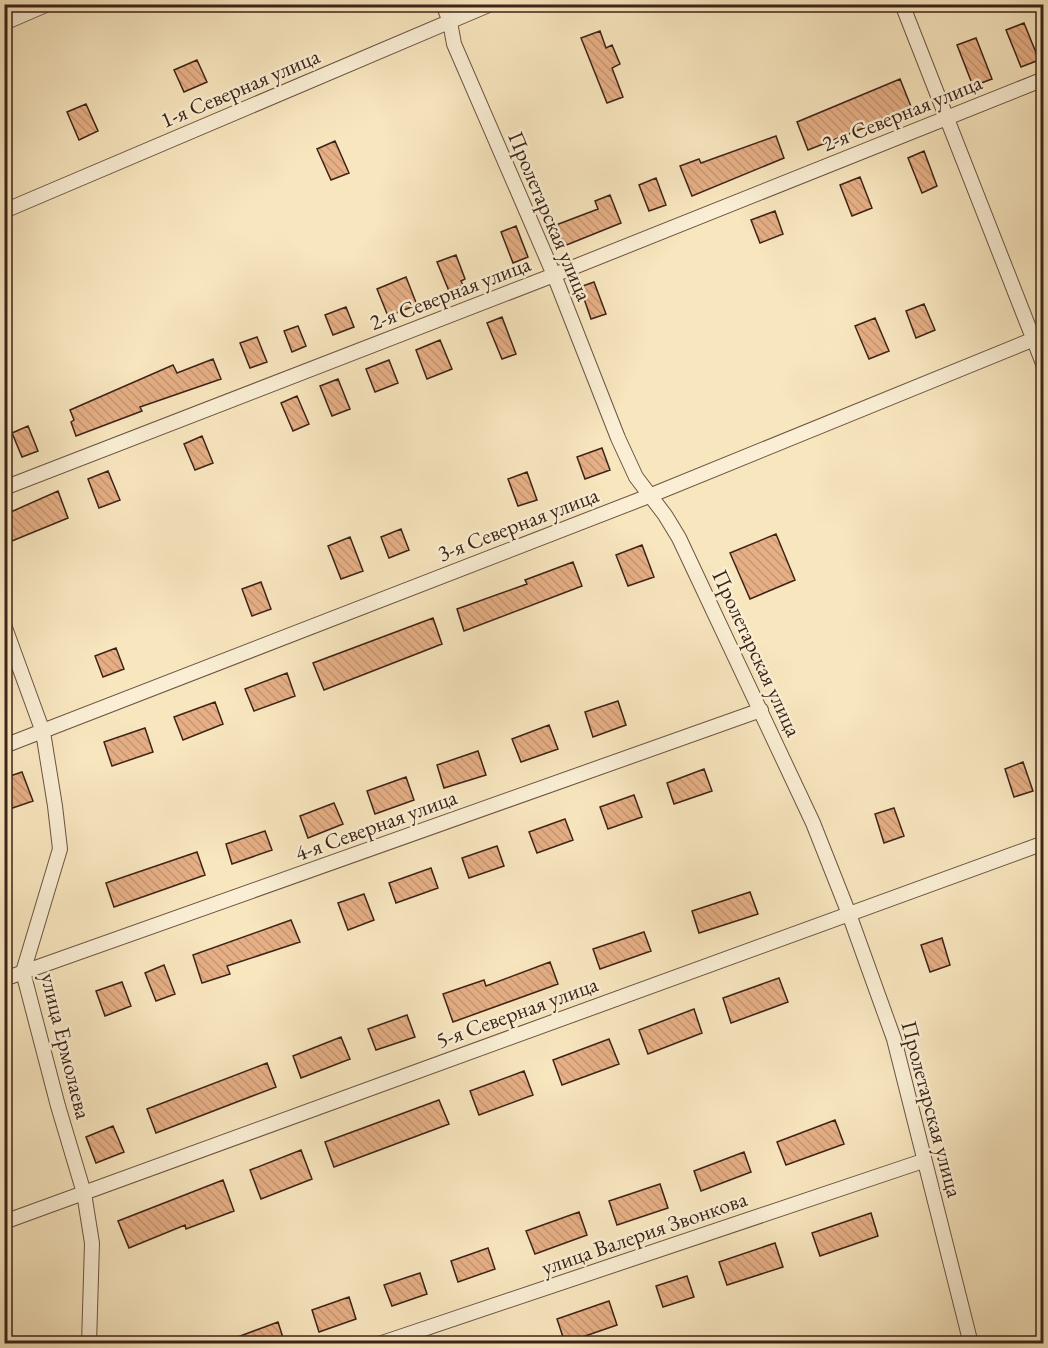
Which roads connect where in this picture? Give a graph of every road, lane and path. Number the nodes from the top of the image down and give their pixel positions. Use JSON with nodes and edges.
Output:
{"nodes":[{"id":1,"x":48,"y":4,"type":"edge"},
{"id":2,"x":443,"y":4,"type":"edge"},
{"id":3,"x":491,"y":4,"type":"edge"},
{"id":4,"x":902,"y":4,"type":"edge"},
{"id":5,"x":4,"y":22,"type":"edge"},
{"id":6,"x":450,"y":22,"type":"junction"},
{"id":7,"x":1044,"y":79,"type":"edge"},
{"id":8,"x":946,"y":118,"type":"junction"},
{"id":9,"x":4,"y":211,"type":"edge"},
{"id":10,"x":554,"y":275,"type":"junction"},
{"id":11,"x":1039,"y":337,"type":"edge"},
{"id":12,"x":1044,"y":366,"type":"edge"},
{"id":13,"x":4,"y":488,"type":"edge"},
{"id":14,"x":649,"y":496,"type":"junction"},
{"id":15,"x":4,"y":625,"type":"edge"},
{"id":16,"x":761,"y":710,"type":"junction"},
{"id":17,"x":43,"y":732,"type":"junction"},
{"id":18,"x":4,"y":746,"type":"edge"},
{"id":19,"x":1044,"y":843,"type":"edge"},
{"id":20,"x":849,"y":914,"type":"junction"},
{"id":21,"x":23,"y":972,"type":"junction"},
{"id":22,"x":4,"y":979,"type":"edge"},
{"id":23,"x":923,"y":1161,"type":"junction"},
{"id":24,"x":84,"y":1192,"type":"junction"},
{"id":25,"x":4,"y":1222,"type":"edge"},
{"id":26,"x":89,"y":1344,"type":"edge"},
{"id":27,"x":379,"y":1344,"type":"edge"},
{"id":28,"x":971,"y":1344,"type":"edge"}],
"edges":[{"from":1,"to":5,"type":"street"},
{"from":2,"to":6,"type":"street","name":"Пролетарская улица"},
{"from":3,"to":6,"type":"street","name":"1-я Северная улица"},
{"from":4,"to":8,"type":"street"},
{"from":6,"to":9,"type":"street","name":"1-я Северная улица"},
{"from":6,"to":10,"type":"street","name":"Пролетарская улица"},
{"from":7,"to":8,"type":"street","name":"2-я Северная улица"},
{"from":8,"to":10,"type":"street","name":"2-я Северная улица"},
{"from":8,"to":11,"type":"street"},
{"from":10,"to":13,"type":"street","name":"2-я Северная улица"},
{"from":10,"to":14,"type":"street","name":"Пролетарская улица"},
{"from":11,"to":12,"type":"street"},
{"from":11,"to":14,"type":"street","name":"3-я Северная улица"},
{"from":14,"to":16,"type":"street","name":"Пролетарская улица"},
{"from":14,"to":17,"type":"street","name":"3-я Северная улица"},
{"from":15,"to":17,"type":"street","name":"улица Ермолаева"},
{"from":16,"to":20,"type":"street","name":"Пролетарская улица"},
{"from":16,"to":21,"type":"street","name":"4-я Северная улица"},
{"from":17,"to":18,"type":"street","name":"3-я Северная улица"},
{"from":17,"to":21,"type":"street","name":"улица Ермолаева"},
{"from":19,"to":20,"type":"street","name":"5-я Северная улица"},
{"from":20,"to":23,"type":"street","name":"Пролетарская улица"},
{"from":20,"to":24,"type":"street","name":"5-я Северная улица"},
{"from":21,"to":22,"type":"street","name":"4-я Северная улица"},
{"from":21,"to":24,"type":"street","name":"улица Ермолаева"},
{"from":23,"to":27,"type":"street","name":"улица Валерия Звонкова"},
{"from":23,"to":28,"type":"street","name":"Пролетарская улица"},
{"from":24,"to":25,"type":"street","name":"5-я Северная улица"},
{"from":24,"to":26,"type":"street","name":"улица Ермолаева"}]}
